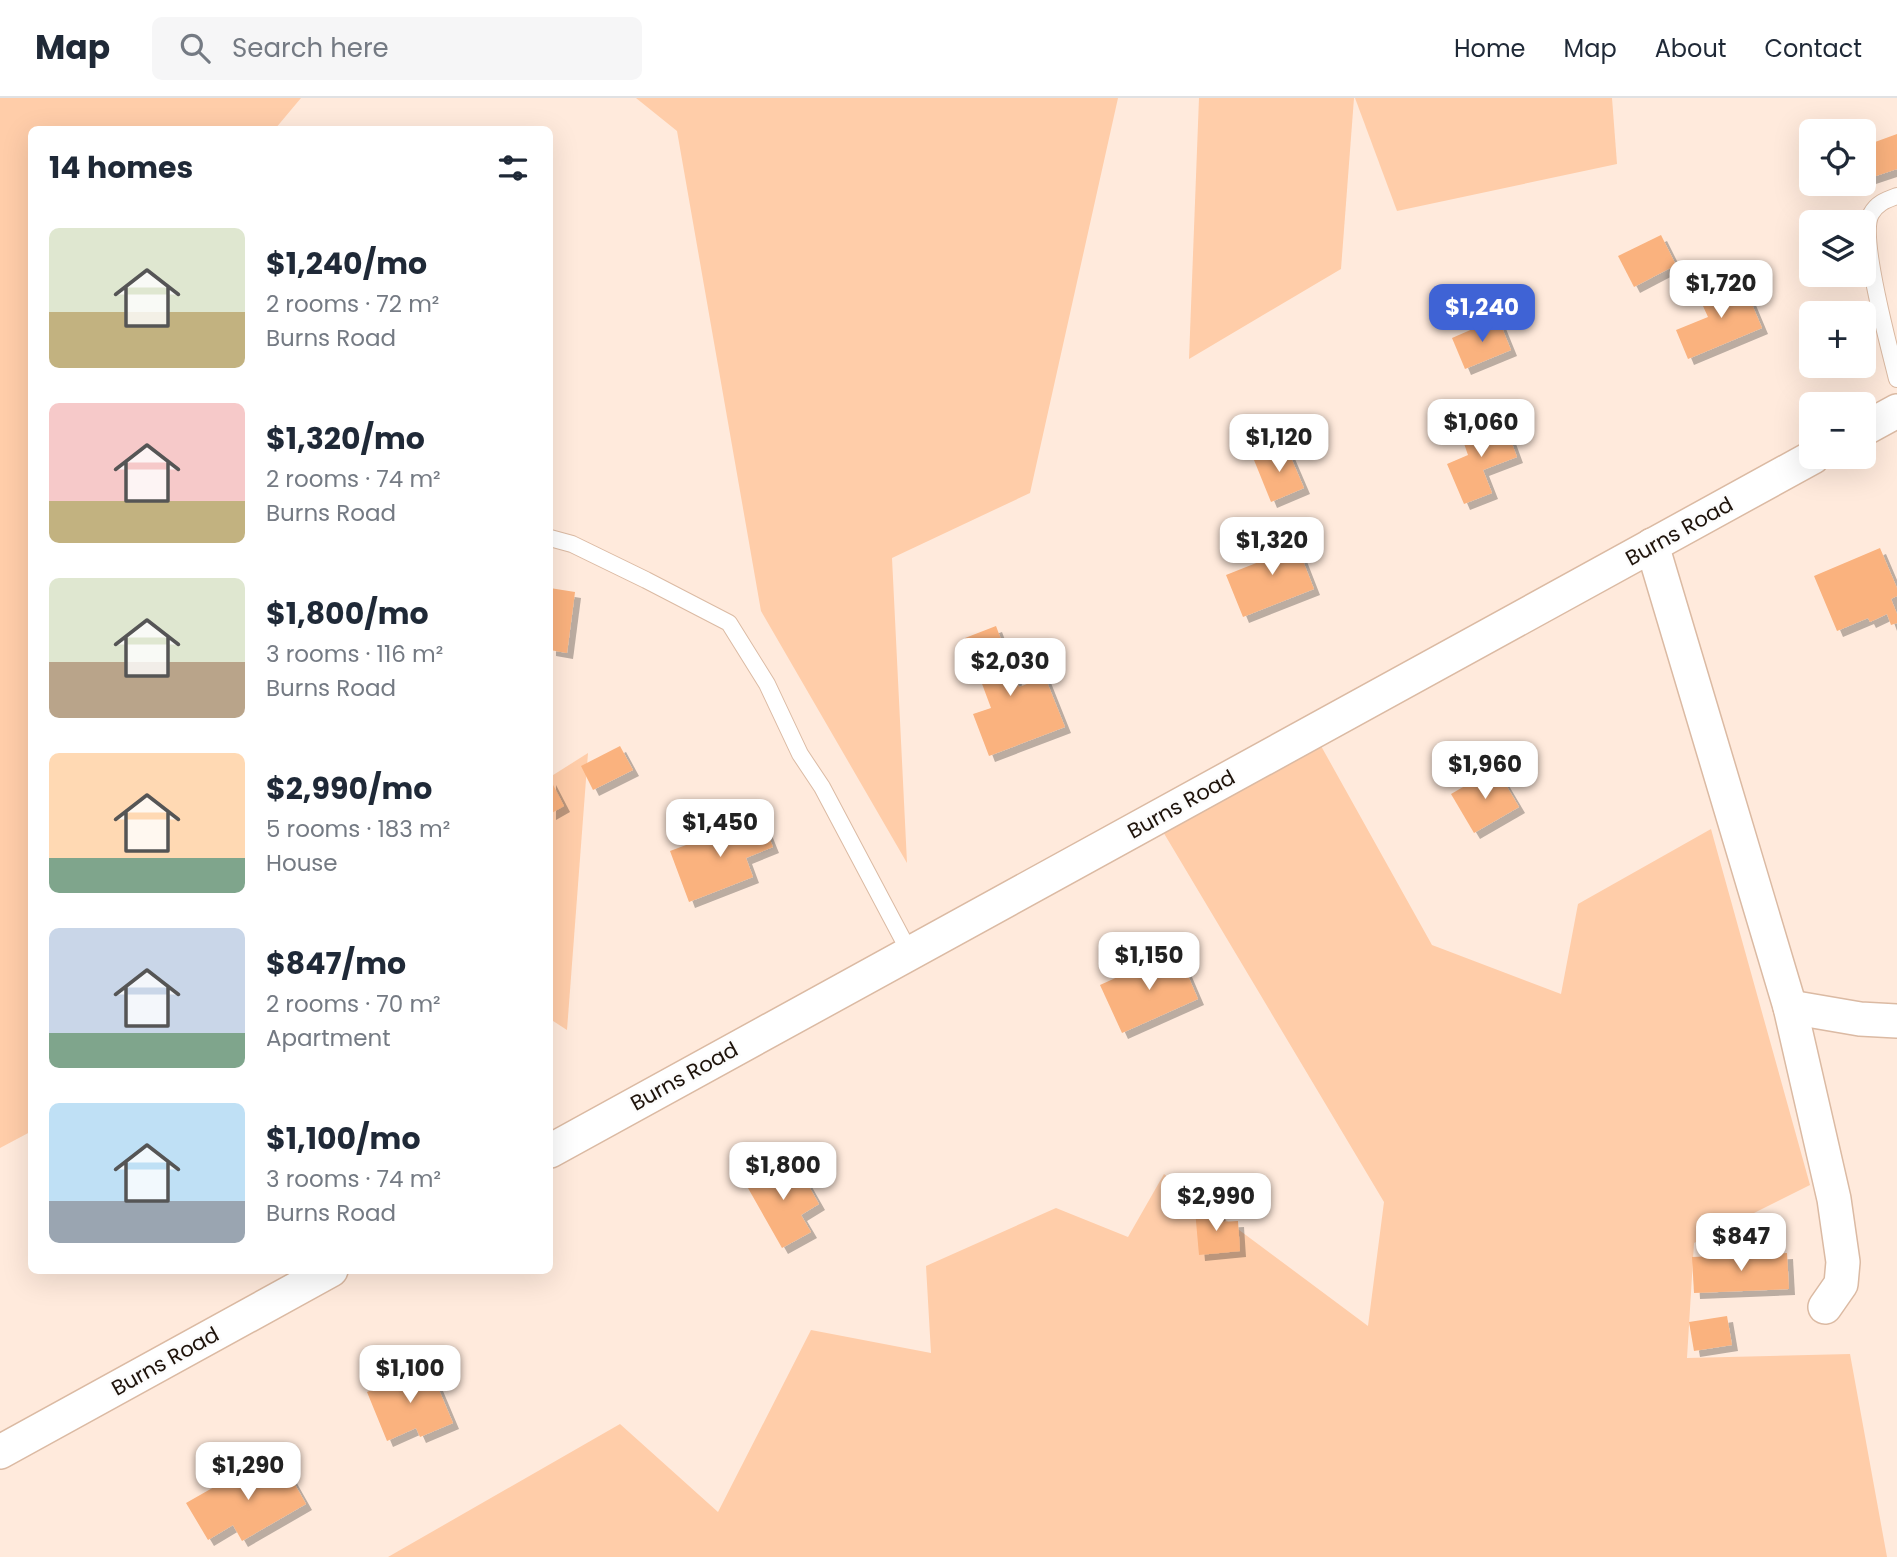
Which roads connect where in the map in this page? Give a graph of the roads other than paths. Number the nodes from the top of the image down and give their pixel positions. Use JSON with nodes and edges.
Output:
{"nodes":[{"id":1,"x":1897,"y":196,"type":"edge"},
{"id":2,"x":1897,"y":379,"type":"edge"},
{"id":3,"x":1897,"y":411,"type":"edge"},
{"id":4,"x":1876,"y":422,"type":"edge"},
{"id":5,"x":1799,"y":465,"type":"edge"},
{"id":6,"x":553,"y":539,"type":"edge"},
{"id":7,"x":1652,"y":545,"type":"junction"},
{"id":8,"x":910,"y":953,"type":"junction"},
{"id":9,"x":1790,"y":1007,"type":"junction"},
{"id":10,"x":1897,"y":1021,"type":"edge"},
{"id":11,"x":553,"y":1148,"type":"edge"},
{"id":12,"x":324,"y":1274,"type":"edge"},
{"id":13,"x":1825,"y":1307,"type":"dead end"},
{"id":14,"x":0,"y":1452,"type":"edge"}],
"edges":[{"from":1,"to":2,"type":"lane"},
{"from":3,"to":4,"type":"street"},
{"from":5,"to":7,"type":"street","name":"Burns Road"},
{"from":6,"to":8,"type":"lane"},
{"from":7,"to":8,"type":"street","name":"Burns Road"},
{"from":7,"to":9,"type":"street"},
{"from":8,"to":11,"type":"street","name":"Burns Road"},
{"from":9,"to":10,"type":"street"},
{"from":9,"to":13,"type":"street"},
{"from":12,"to":14,"type":"street","name":"Burns Road"}]}
